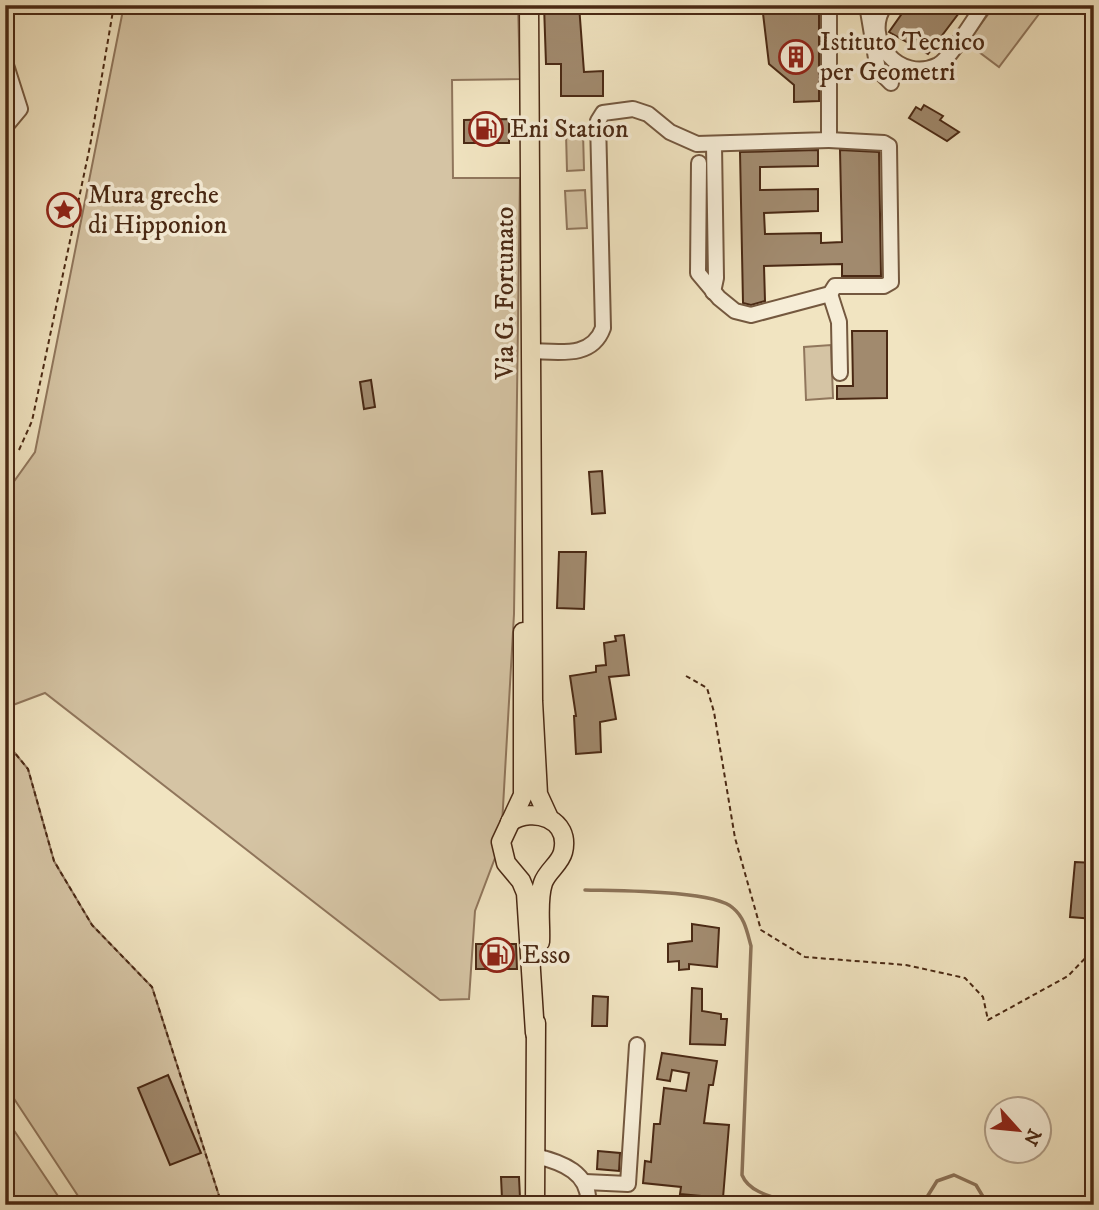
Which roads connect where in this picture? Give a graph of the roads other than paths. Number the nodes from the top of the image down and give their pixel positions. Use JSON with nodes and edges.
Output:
{"nodes":[{"id":1,"x":530,"y":5,"type":"edge"},
{"id":2,"x":830,"y":5,"type":"edge"},
{"id":3,"x":867,"y":5,"type":"edge"},
{"id":4,"x":885,"y":5,"type":"edge"},
{"id":5,"x":984,"y":5,"type":"edge"},
{"id":6,"x":5,"y":62,"type":"edge"},
{"id":7,"x":891,"y":83,"type":"dead end"},
{"id":8,"x":8,"y":125,"type":"edge"},
{"id":9,"x":830,"y":140,"type":"junction"},
{"id":10,"x":714,"y":145,"type":"junction"},
{"id":11,"x":698,"y":163,"type":"dead end"},
{"id":12,"x":713,"y":292,"type":"junction"},
{"id":13,"x":830,"y":294,"type":"junction"},
{"id":14,"x":532,"y":351,"type":"junction"},
{"id":15,"x":839,"y":373,"type":"dead end"},
{"id":16,"x":531,"y":580,"type":"junction"},
{"id":17,"x":549,"y":818,"type":"junction"},
{"id":18,"x":510,"y":823,"type":"junction"},
{"id":19,"x":513,"y":870,"type":"junction"},
{"id":20,"x":551,"y":870,"type":"junction"},
{"id":21,"x":535,"y":1032,"type":"junction"},
{"id":22,"x":638,"y":1045,"type":"dead end"},
{"id":23,"x":535,"y":1156,"type":"junction"},
{"id":24,"x":585,"y":1182,"type":"junction"},
{"id":25,"x":535,"y":1205,"type":"edge"},
{"id":26,"x":588,"y":1205,"type":"edge"}],
"edges":[{"from":1,"to":14,"type":"main road","name":"Via G. Fortunato"},
{"from":2,"to":9,"type":"street"},
{"from":3,"to":7,"type":"street"},
{"from":4,"to":5,"type":"street"},
{"from":6,"to":8,"type":"street"},
{"from":9,"to":10,"type":"street"},
{"from":9,"to":13,"type":"street"},
{"from":10,"to":12,"type":"street"},
{"from":10,"to":14,"type":"street"},
{"from":11,"to":12,"type":"street"},
{"from":12,"to":13,"type":"street"},
{"from":13,"to":15,"type":"street"},
{"from":14,"to":16,"type":"main road","name":"Via G. Fortunato"},
{"from":16,"to":17,"type":"main road"},
{"from":16,"to":18,"type":"main road"},
{"from":17,"to":18,"type":"main road"},
{"from":17,"to":20,"type":"main road"},
{"from":18,"to":19,"type":"main road"},
{"from":19,"to":20,"type":"main road"},
{"from":19,"to":21,"type":"main road"},
{"from":20,"to":21,"type":"main road"},
{"from":21,"to":23,"type":"main road"},
{"from":22,"to":24,"type":"street"},
{"from":23,"to":24,"type":"street"},
{"from":23,"to":25,"type":"main road"},
{"from":24,"to":26,"type":"street"}]}
